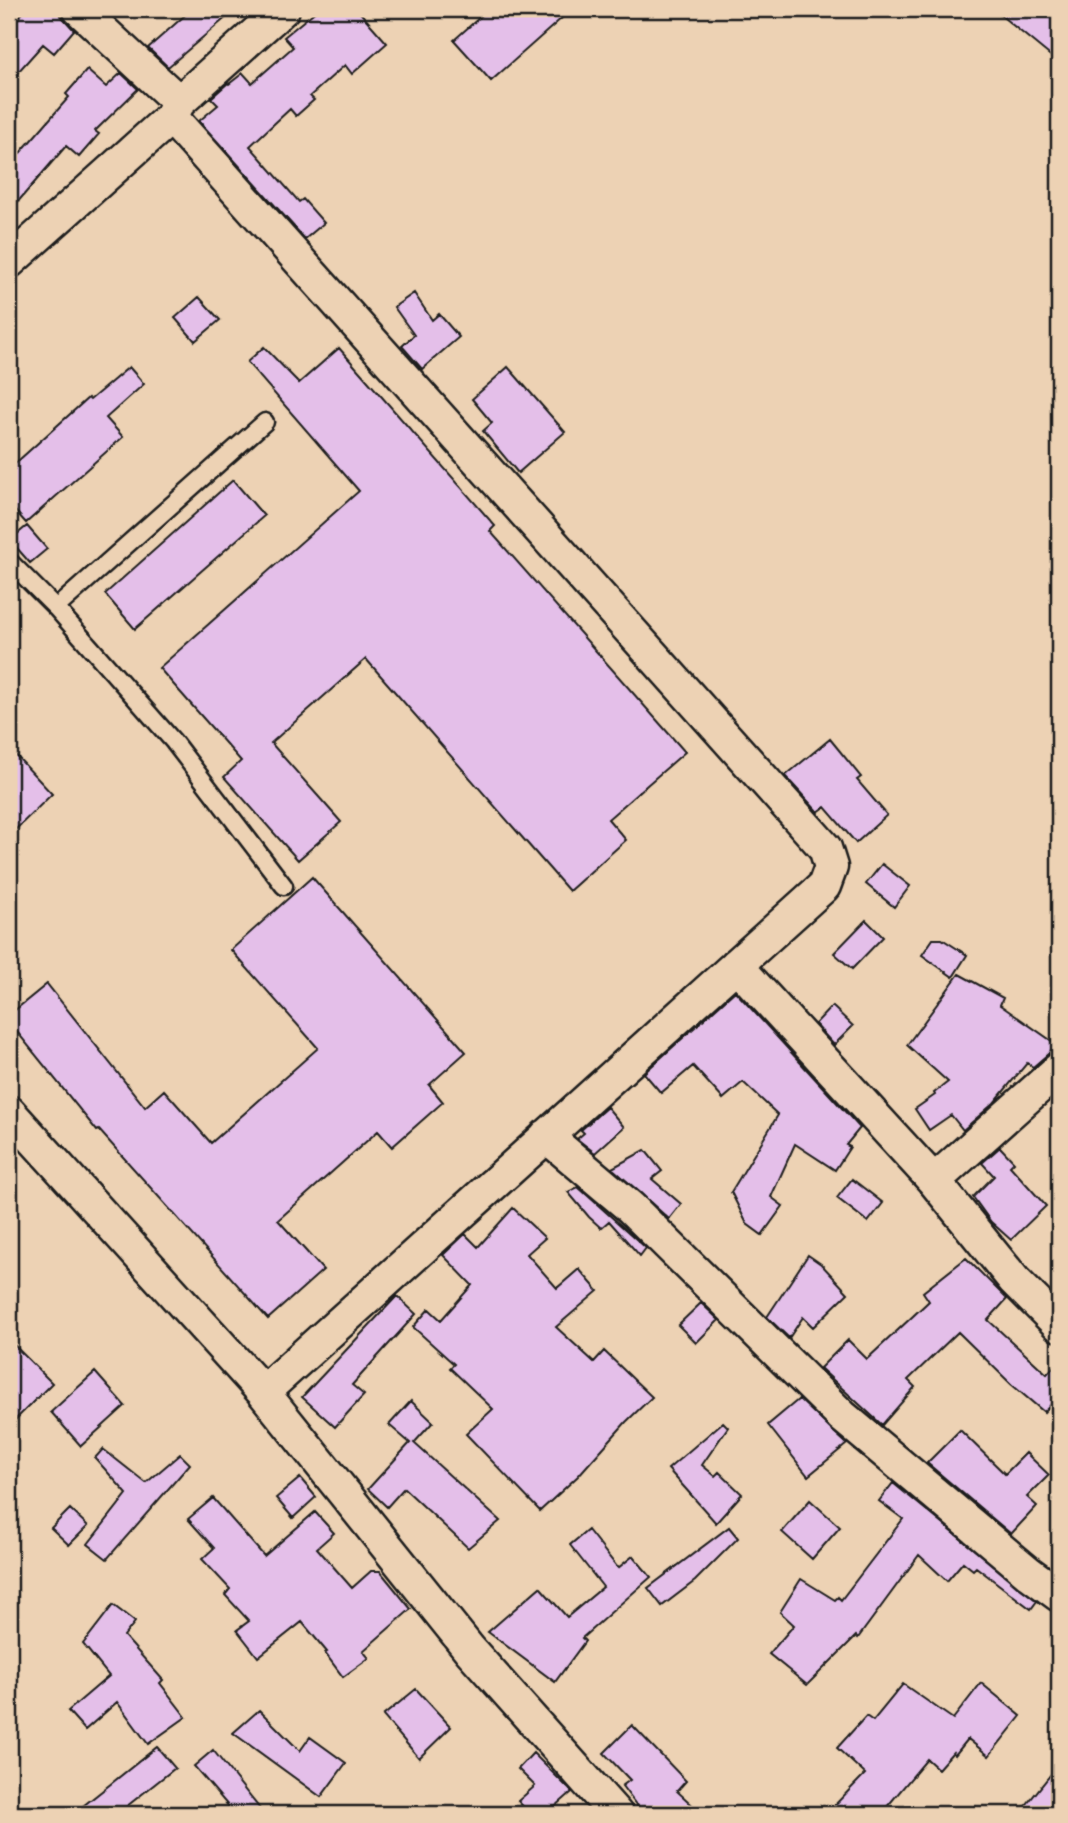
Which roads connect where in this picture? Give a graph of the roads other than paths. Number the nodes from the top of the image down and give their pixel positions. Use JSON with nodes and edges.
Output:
{"nodes":[{"id":1,"x":79,"y":9,"type":"edge"},
{"id":2,"x":283,"y":9,"type":"edge"},
{"id":3,"x":175,"y":109,"type":"junction"},
{"id":4,"x":9,"y":262,"type":"edge"},
{"id":5,"x":265,"y":422,"type":"dead end"},
{"id":6,"x":9,"y":561,"type":"edge"},
{"id":7,"x":56,"y":608,"type":"junction"},
{"id":8,"x":284,"y":886,"type":"dead end"},
{"id":9,"x":736,"y":965,"type":"junction"},
{"id":10,"x":1059,"y":1069,"type":"edge"},
{"id":11,"x":9,"y":1112,"type":"edge"},
{"id":12,"x":546,"y":1136,"type":"junction"},
{"id":13,"x":934,"y":1181,"type":"junction"},
{"id":14,"x":1059,"y":1325,"type":"edge"},
{"id":15,"x":263,"y":1392,"type":"junction"},
{"id":16,"x":1059,"y":1595,"type":"edge"},
{"id":17,"x":616,"y":1814,"type":"edge"}],
"edges":[{"from":1,"to":3,"type":"street"},
{"from":2,"to":3,"type":"street"},
{"from":3,"to":4,"type":"street"},
{"from":3,"to":9,"type":"street"},
{"from":5,"to":7,"type":"lane"},
{"from":6,"to":7,"type":"lane"},
{"from":7,"to":8,"type":"lane"},
{"from":9,"to":12,"type":"street"},
{"from":9,"to":13,"type":"street"},
{"from":10,"to":13,"type":"street"},
{"from":11,"to":15,"type":"street"},
{"from":12,"to":15,"type":"street"},
{"from":12,"to":16,"type":"street"},
{"from":13,"to":14,"type":"street"},
{"from":15,"to":17,"type":"street"}]}
